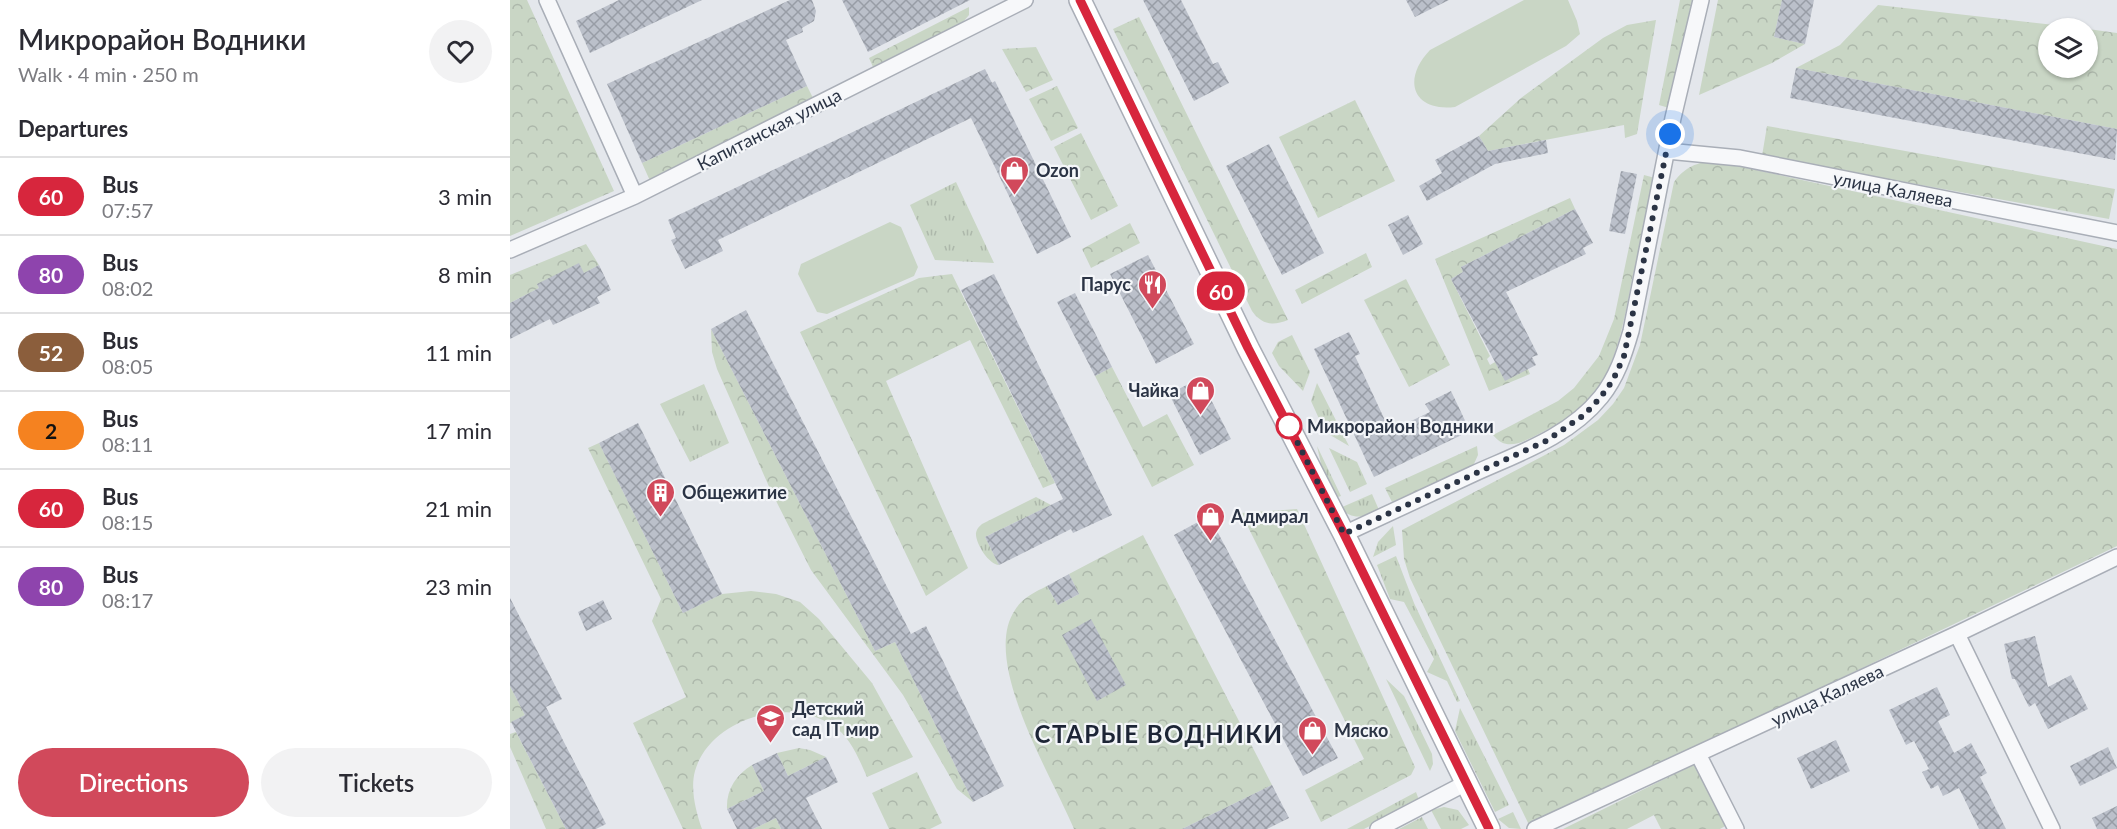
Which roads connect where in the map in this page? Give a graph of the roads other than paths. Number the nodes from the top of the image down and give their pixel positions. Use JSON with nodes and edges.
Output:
{"nodes":[{"id":1,"x":547,"y":0,"type":"edge"},
{"id":2,"x":1025,"y":0,"type":"edge"},
{"id":3,"x":1080,"y":0,"type":"edge"},
{"id":4,"x":1701,"y":0,"type":"edge"},
{"id":5,"x":1667,"y":151,"type":"junction"},
{"id":6,"x":635,"y":196,"type":"junction"},
{"id":7,"x":2117,"y":233,"type":"edge"},
{"id":8,"x":510,"y":250,"type":"edge"},
{"id":9,"x":1344,"y":534,"type":"junction"},
{"id":10,"x":2117,"y":557,"type":"edge"},
{"id":11,"x":1957,"y":634,"type":"junction"},
{"id":12,"x":1698,"y":754,"type":"junction"},
{"id":13,"x":1466,"y":783,"type":"junction"},
{"id":14,"x":1378,"y":829,"type":"edge"},
{"id":15,"x":1489,"y":829,"type":"edge"},
{"id":16,"x":1535,"y":829,"type":"edge"},
{"id":17,"x":1736,"y":829,"type":"edge"},
{"id":18,"x":2052,"y":829,"type":"edge"}],
"edges":[{"from":1,"to":6,"type":"street"},
{"from":2,"to":6,"type":"street","name":"Капитанская улица"},
{"from":3,"to":9,"type":"main road"},
{"from":4,"to":5,"type":"street"},
{"from":5,"to":7,"type":"street","name":"улица Каляева"},
{"from":5,"to":9,"type":"street"},
{"from":6,"to":8,"type":"street","name":"Капитанская улица"},
{"from":9,"to":13,"type":"main road"},
{"from":10,"to":11,"type":"street","name":"улица Каляева"},
{"from":11,"to":12,"type":"street","name":"улица Каляева"},
{"from":11,"to":18,"type":"street"},
{"from":12,"to":16,"type":"street","name":"улица Каляева"},
{"from":12,"to":17,"type":"street"},
{"from":13,"to":14,"type":"street"},
{"from":13,"to":15,"type":"main road"}]}
